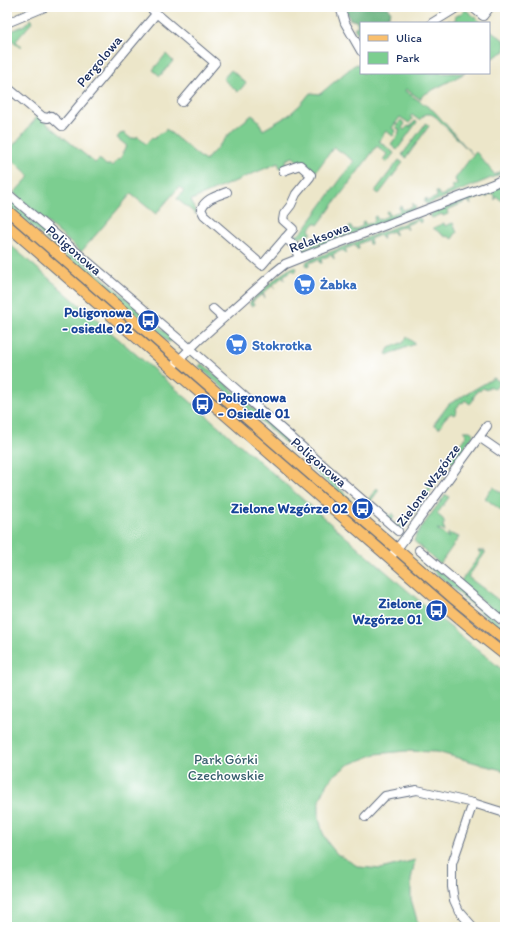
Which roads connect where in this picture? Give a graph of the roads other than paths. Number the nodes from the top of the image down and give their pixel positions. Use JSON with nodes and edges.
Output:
{"nodes":[{"id":1,"x":45,"y":7,"type":"edge"},
{"id":2,"x":149,"y":7,"type":"edge"},
{"id":3,"x":340,"y":7,"type":"edge"},
{"id":4,"x":458,"y":7,"type":"edge"},
{"id":5,"x":472,"y":7,"type":"edge"},
{"id":6,"x":490,"y":7,"type":"edge"},
{"id":7,"x":156,"y":14,"type":"junction"},
{"id":8,"x":434,"y":22,"type":"edge"},
{"id":9,"x":7,"y":23,"type":"edge"},
{"id":10,"x":360,"y":50,"type":"edge"},
{"id":11,"x":7,"y":86,"type":"edge"},
{"id":12,"x":182,"y":102,"type":"dead end"},
{"id":13,"x":283,"y":171,"type":"dead end"},
{"id":14,"x":505,"y":178,"type":"edge"},
{"id":15,"x":227,"y":192,"type":"dead end"},
{"id":16,"x":7,"y":193,"type":"edge"},
{"id":17,"x":7,"y":210,"type":"edge"},
{"id":18,"x":7,"y":225,"type":"edge"},
{"id":19,"x":285,"y":238,"type":"junction"},
{"id":20,"x":299,"y":258,"type":"junction"},
{"id":21,"x":213,"y":309,"type":"dead end"},
{"id":22,"x":223,"y":318,"type":"junction"},
{"id":23,"x":190,"y":349,"type":"junction"},
{"id":24,"x":179,"y":360,"type":"junction"},
{"id":25,"x":172,"y":369,"type":"junction"},
{"id":26,"x":487,"y":426,"type":"dead end"},
{"id":27,"x":479,"y":437,"type":"junction"},
{"id":28,"x":505,"y":455,"type":"edge"},
{"id":29,"x":398,"y":531,"type":"dead end"},
{"id":30,"x":397,"y":549,"type":"junction"},
{"id":31,"x":419,"y":550,"type":"dead end"},
{"id":32,"x":390,"y":558,"type":"junction"},
{"id":33,"x":505,"y":624,"type":"edge"},
{"id":34,"x":505,"y":640,"type":"edge"},
{"id":35,"x":505,"y":655,"type":"edge"},
{"id":36,"x":473,"y":804,"type":"junction"},
{"id":37,"x":505,"y":813,"type":"edge"},
{"id":38,"x":365,"y":816,"type":"dead end"},
{"id":39,"x":473,"y":927,"type":"edge"}],
"edges":[{"from":1,"to":9,"type":"street"},
{"from":2,"to":7,"type":"street"},
{"from":3,"to":10,"type":"street"},
{"from":4,"to":8,"type":"street"},
{"from":5,"to":6,"type":"street"},
{"from":7,"to":11,"type":"street","name":"Pergolowa"},
{"from":7,"to":12,"type":"street"},
{"from":13,"to":19,"type":"street"},
{"from":14,"to":20,"type":"street","name":"Relaksowa"},
{"from":15,"to":19,"type":"street"},
{"from":16,"to":23,"type":"street"},
{"from":17,"to":24,"type":"main road","name":"Poligonowa"},
{"from":18,"to":25,"type":"main road","name":"Poligonowa"},
{"from":19,"to":20,"type":"street"},
{"from":20,"to":22,"type":"street","name":"Relaksowa"},
{"from":21,"to":22,"type":"street"},
{"from":22,"to":23,"type":"street","name":"Relaksowa"},
{"from":23,"to":24,"type":"street","name":"Relaksowa"},
{"from":23,"to":29,"type":"street"},
{"from":24,"to":25,"type":"street","name":"Relaksowa"},
{"from":24,"to":30,"type":"main road","name":"Poligonowa"},
{"from":25,"to":32,"type":"main road","name":"Poligonowa"},
{"from":26,"to":27,"type":"street","name":"Zielone Wzgórze"},
{"from":27,"to":28,"type":"street"},
{"from":27,"to":30,"type":"street","name":"Zielone Wzgórze"},
{"from":30,"to":32,"type":"street","name":"Zielone Wzgórze"},
{"from":30,"to":34,"type":"main road","name":"Poligonowa"},
{"from":31,"to":33,"type":"street"},
{"from":32,"to":35,"type":"main road","name":"Poligonowa"},
{"from":36,"to":37,"type":"street"},
{"from":36,"to":38,"type":"street"},
{"from":36,"to":39,"type":"street"}]}
